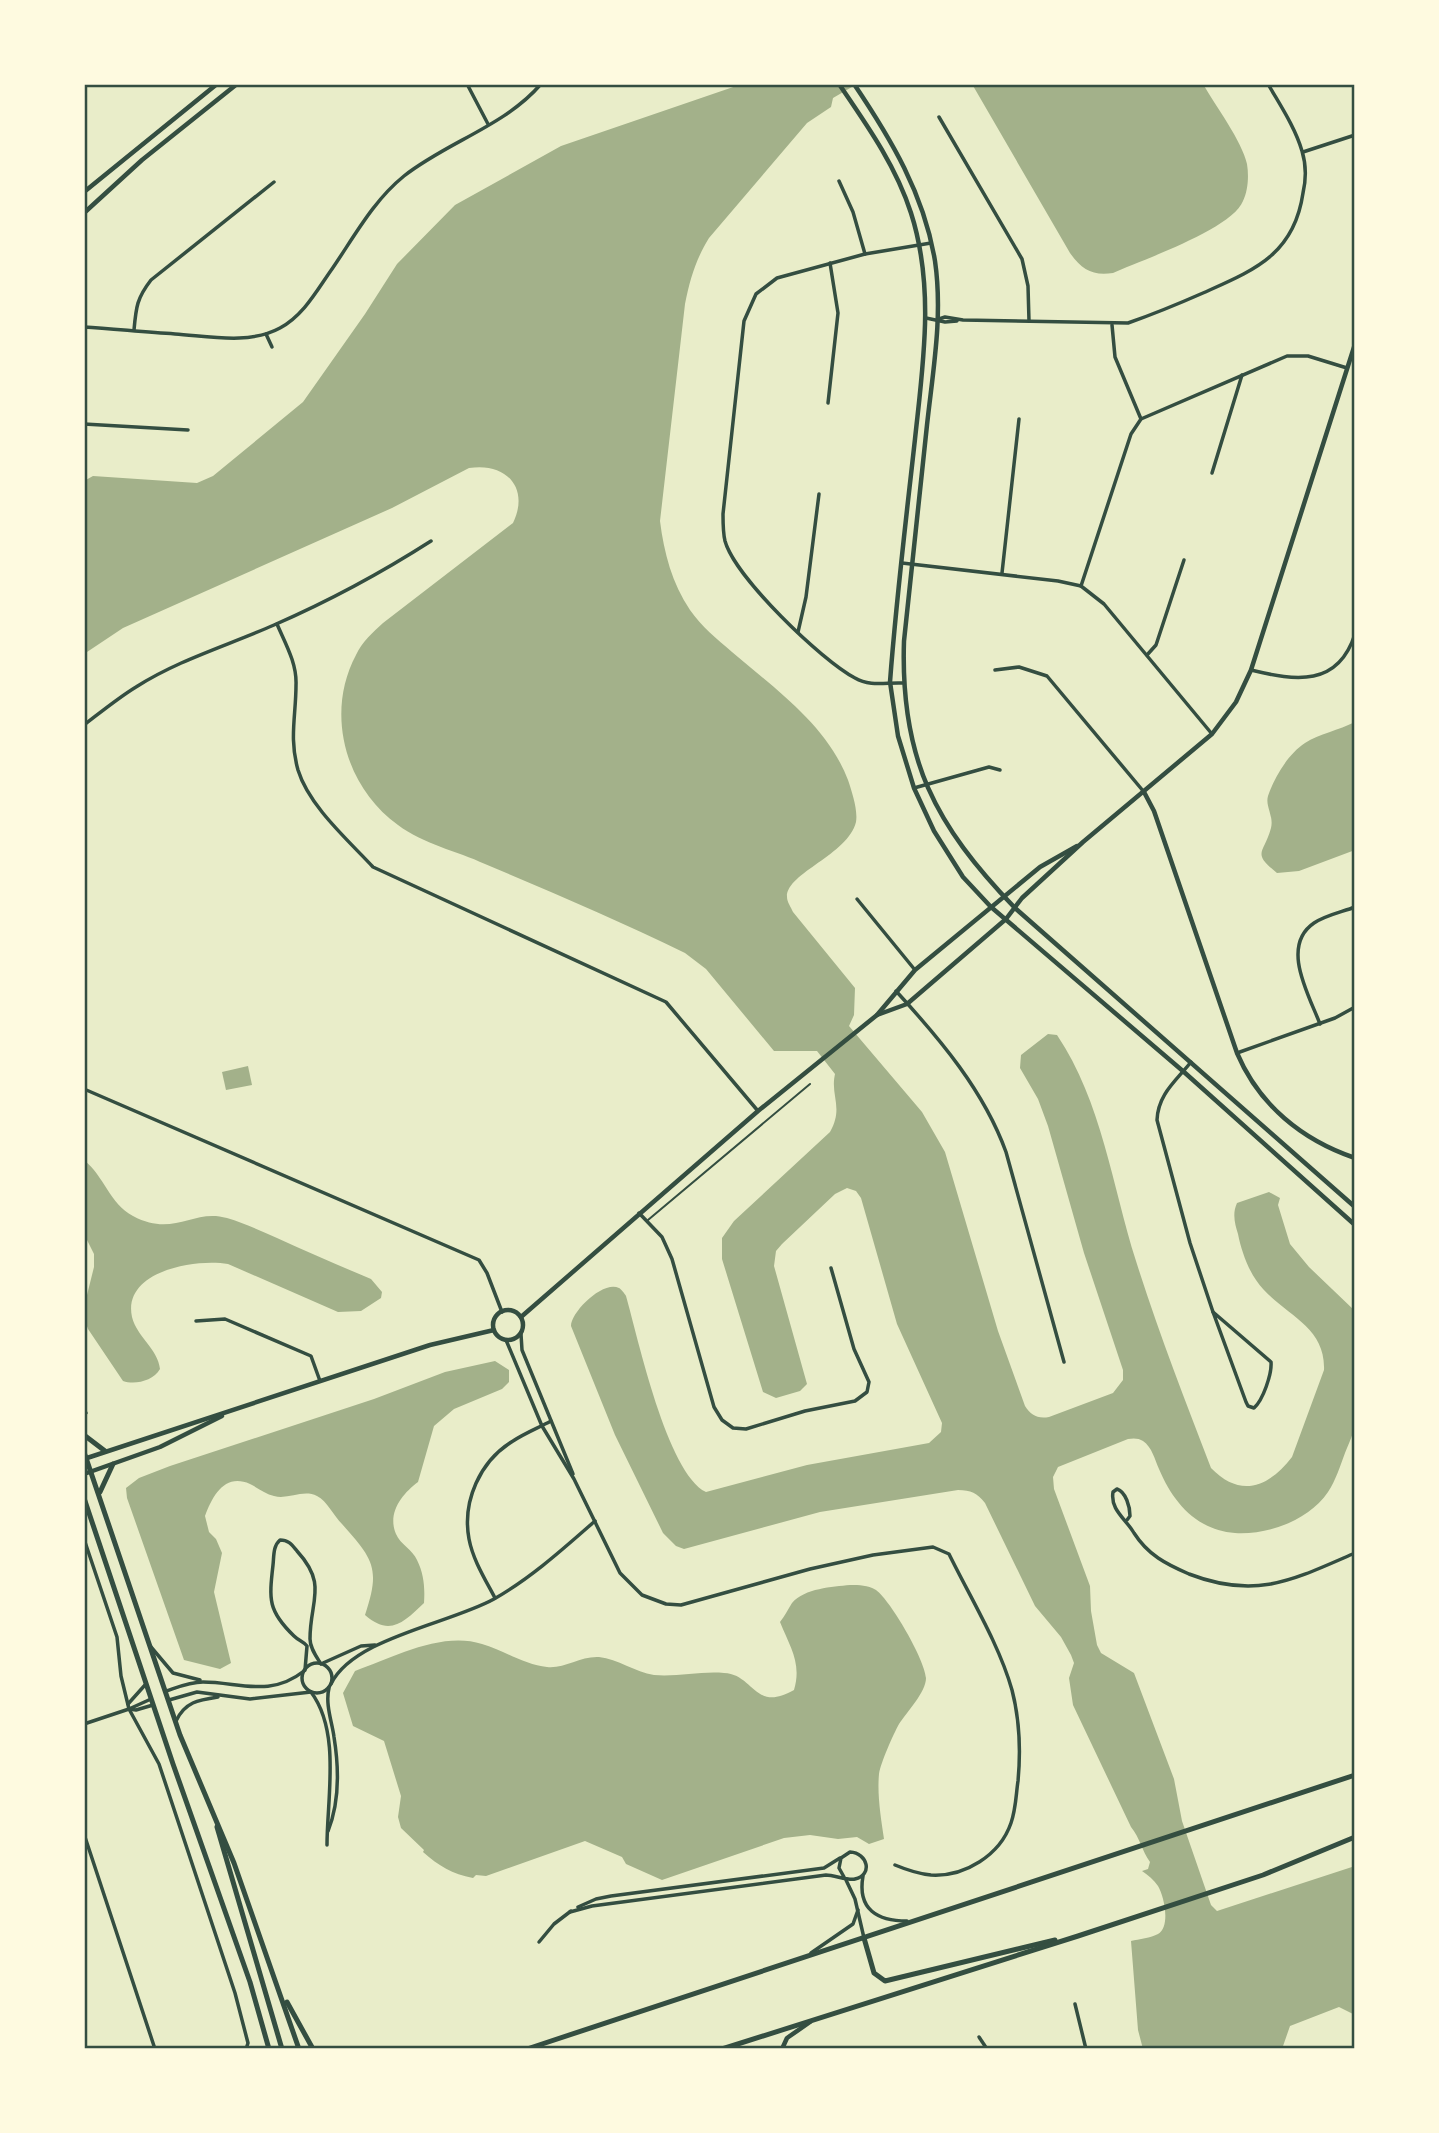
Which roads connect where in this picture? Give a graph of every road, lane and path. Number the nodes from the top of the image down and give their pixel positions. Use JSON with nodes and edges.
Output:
{"nodes":[{"id":1,"x":217,"y":84,"type":"edge"},
{"id":2,"x":237,"y":84,"type":"edge"},
{"id":3,"x":467,"y":84,"type":"edge"},
{"id":4,"x":541,"y":84,"type":"edge"},
{"id":5,"x":839,"y":84,"type":"edge"},
{"id":6,"x":854,"y":84,"type":"edge"},
{"id":7,"x":1268,"y":84,"type":"edge"},
{"id":8,"x":939,"y":117,"type":"dead end"},
{"id":9,"x":488,"y":124,"type":"junction"},
{"id":10,"x":1355,"y":135,"type":"edge"},
{"id":11,"x":1303,"y":152,"type":"junction"},
{"id":12,"x":839,"y":181,"type":"dead end"},
{"id":13,"x":274,"y":182,"type":"dead end"},
{"id":14,"x":84,"y":192,"type":"edge"},
{"id":15,"x":84,"y":213,"type":"edge"},
{"id":16,"x":919,"y":243,"type":"junction"},
{"id":17,"x":931,"y":243,"type":"junction"},
{"id":18,"x":865,"y":254,"type":"junction"},
{"id":19,"x":830,"y":263,"type":"junction"},
{"id":20,"x":926,"y":318,"type":"junction"},
{"id":21,"x":939,"y":319,"type":"junction"},
{"id":22,"x":1029,"y":321,"type":"junction"},
{"id":23,"x":1112,"y":324,"type":"junction"},
{"id":24,"x":84,"y":327,"type":"edge"},
{"id":25,"x":134,"y":331,"type":"junction"},
{"id":26,"x":266,"y":334,"type":"junction"},
{"id":27,"x":1355,"y":344,"type":"edge"},
{"id":28,"x":272,"y":347,"type":"dead end"},
{"id":29,"x":1347,"y":368,"type":"junction"},
{"id":30,"x":1242,"y":375,"type":"junction"},
{"id":31,"x":828,"y":402,"type":"dead end"},
{"id":32,"x":1019,"y":419,"type":"dead end"},
{"id":33,"x":1141,"y":419,"type":"junction"},
{"id":34,"x":84,"y":424,"type":"edge"},
{"id":35,"x":188,"y":430,"type":"dead end"},
{"id":36,"x":1212,"y":473,"type":"dead end"},
{"id":37,"x":819,"y":494,"type":"dead end"},
{"id":38,"x":431,"y":541,"type":"dead end"},
{"id":39,"x":1184,"y":560,"type":"dead end"},
{"id":40,"x":902,"y":564,"type":"junction"},
{"id":41,"x":912,"y":565,"type":"junction"},
{"id":42,"x":1001,"y":574,"type":"junction"},
{"id":43,"x":1081,"y":586,"type":"junction"},
{"id":44,"x":276,"y":624,"type":"junction"},
{"id":45,"x":798,"y":632,"type":"junction"},
{"id":46,"x":1355,"y":634,"type":"edge"},
{"id":47,"x":1147,"y":655,"type":"junction"},
{"id":48,"x":995,"y":670,"type":"dead end"},
{"id":49,"x":1251,"y":670,"type":"junction"},
{"id":50,"x":890,"y":682,"type":"junction"},
{"id":51,"x":903,"y":683,"type":"junction"},
{"id":52,"x":84,"y":724,"type":"edge"},
{"id":53,"x":1212,"y":734,"type":"junction"},
{"id":54,"x":1000,"y":770,"type":"dead end"},
{"id":55,"x":925,"y":785,"type":"junction"},
{"id":56,"x":914,"y":788,"type":"junction"},
{"id":57,"x":1143,"y":792,"type":"junction"},
{"id":58,"x":1083,"y":842,"type":"junction"},
{"id":59,"x":1003,"y":897,"type":"junction"},
{"id":60,"x":856,"y":899,"type":"dead end"},
{"id":61,"x":991,"y":907,"type":"junction"},
{"id":62,"x":1355,"y":907,"type":"edge"},
{"id":63,"x":1015,"y":908,"type":"junction"},
{"id":64,"x":1006,"y":919,"type":"junction"},
{"id":65,"x":915,"y":970,"type":"junction"},
{"id":66,"x":896,"y":992,"type":"junction"},
{"id":67,"x":907,"y":1004,"type":"junction"},
{"id":68,"x":1355,"y":1007,"type":"edge"},
{"id":69,"x":877,"y":1015,"type":"junction"},
{"id":70,"x":1320,"y":1024,"type":"junction"},
{"id":71,"x":1237,"y":1052,"type":"junction"},
{"id":72,"x":1191,"y":1062,"type":"junction"},
{"id":73,"x":1184,"y":1072,"type":"junction"},
{"id":74,"x":810,"y":1084,"type":"dead end"},
{"id":75,"x":84,"y":1089,"type":"edge"},
{"id":76,"x":758,"y":1111,"type":"junction"},
{"id":77,"x":1355,"y":1158,"type":"edge"},
{"id":78,"x":1355,"y":1207,"type":"edge"},
{"id":79,"x":639,"y":1213,"type":"junction"},
{"id":80,"x":647,"y":1221,"type":"junction"},
{"id":81,"x":1355,"y":1224,"type":"edge"},
{"id":82,"x":831,"y":1268,"type":"dead end"},
{"id":83,"x":502,"y":1312,"type":"junction"},
{"id":84,"x":1213,"y":1312,"type":"junction"},
{"id":85,"x":521,"y":1317,"type":"junction"},
{"id":86,"x":196,"y":1321,"type":"dead end"},
{"id":87,"x":494,"y":1330,"type":"junction"},
{"id":88,"x":521,"y":1334,"type":"junction"},
{"id":89,"x":506,"y":1340,"type":"junction"},
{"id":90,"x":1064,"y":1362,"type":"dead end"},
{"id":91,"x":320,"y":1381,"type":"junction"},
{"id":92,"x":232,"y":1411,"type":"junction"},
{"id":93,"x":551,"y":1421,"type":"junction"},
{"id":94,"x":542,"y":1426,"type":"junction"},
{"id":95,"x":84,"y":1435,"type":"edge"},
{"id":96,"x":105,"y":1451,"type":"junction"},
{"id":97,"x":85,"y":1456,"type":"edge"},
{"id":98,"x":113,"y":1464,"type":"junction"},
{"id":99,"x":92,"y":1471,"type":"junction"},
{"id":100,"x":84,"y":1474,"type":"edge"},
{"id":101,"x":574,"y":1479,"type":"junction"},
{"id":102,"x":99,"y":1493,"type":"junction"},
{"id":103,"x":84,"y":1497,"type":"edge"},
{"id":104,"x":1127,"y":1520,"type":"junction"},
{"id":105,"x":594,"y":1521,"type":"junction"},
{"id":106,"x":84,"y":1539,"type":"edge"},
{"id":107,"x":1355,"y":1553,"type":"edge"},
{"id":108,"x":495,"y":1598,"type":"junction"},
{"id":109,"x":310,"y":1636,"type":"junction"},
{"id":110,"x":302,"y":1641,"type":"junction"},
{"id":111,"x":150,"y":1644,"type":"junction"},
{"id":112,"x":377,"y":1645,"type":"junction"},
{"id":113,"x":321,"y":1664,"type":"junction"},
{"id":114,"x":304,"y":1671,"type":"junction"},
{"id":115,"x":212,"y":1682,"type":"junction"},
{"id":116,"x":145,"y":1684,"type":"junction"},
{"id":117,"x":330,"y":1686,"type":"junction"},
{"id":118,"x":166,"y":1691,"type":"junction"},
{"id":119,"x":311,"y":1692,"type":"junction"},
{"id":120,"x":223,"y":1696,"type":"junction"},
{"id":121,"x":169,"y":1700,"type":"junction"},
{"id":122,"x":152,"y":1702,"type":"junction"},
{"id":123,"x":129,"y":1707,"type":"junction"},
{"id":124,"x":176,"y":1722,"type":"junction"},
{"id":125,"x":84,"y":1724,"type":"edge"},
{"id":126,"x":334,"y":1732,"type":"junction"},
{"id":127,"x":326,"y":1733,"type":"junction"},
{"id":128,"x":1355,"y":1775,"type":"edge"},
{"id":129,"x":337,"y":1793,"type":"junction"},
{"id":130,"x":330,"y":1796,"type":"junction"},
{"id":131,"x":212,"y":1811,"type":"junction"},
{"id":132,"x":84,"y":1834,"type":"edge"},
{"id":133,"x":327,"y":1834,"type":"junction"},
{"id":134,"x":1355,"y":1837,"type":"edge"},
{"id":135,"x":327,"y":1845,"type":"dead end"},
{"id":136,"x":844,"y":1855,"type":"junction"},
{"id":137,"x":895,"y":1865,"type":"dead end"},
{"id":138,"x":810,"y":1870,"type":"junction"},
{"id":139,"x":864,"y":1874,"type":"junction"},
{"id":140,"x":844,"y":1877,"type":"junction"},
{"id":141,"x":750,"y":1878,"type":"junction"},
{"id":142,"x":803,"y":1878,"type":"junction"},
{"id":143,"x":751,"y":1885,"type":"junction"},
{"id":144,"x":666,"y":1889,"type":"junction"},
{"id":145,"x":623,"y":1894,"type":"junction"},
{"id":146,"x":667,"y":1896,"type":"junction"},
{"id":147,"x":624,"y":1902,"type":"junction"},
{"id":148,"x":858,"y":1910,"type":"junction"},
{"id":149,"x":570,"y":1912,"type":"junction"},
{"id":150,"x":914,"y":1921,"type":"junction"},
{"id":151,"x":1078,"y":1936,"type":"junction"},
{"id":152,"x":864,"y":1938,"type":"junction"},
{"id":153,"x":539,"y":1942,"type":"dead end"},
{"id":154,"x":803,"y":1958,"type":"junction"},
{"id":155,"x":277,"y":1984,"type":"junction"},
{"id":156,"x":1075,"y":2004,"type":"dead end"},
{"id":157,"x":816,"y":2018,"type":"junction"},
{"id":158,"x":979,"y":2037,"type":"dead end"},
{"id":159,"x":155,"y":2049,"type":"edge"},
{"id":160,"x":246,"y":2049,"type":"edge"},
{"id":161,"x":269,"y":2049,"type":"edge"},
{"id":162,"x":282,"y":2049,"type":"edge"},
{"id":163,"x":299,"y":2049,"type":"edge"},
{"id":164,"x":313,"y":2049,"type":"edge"},
{"id":165,"x":527,"y":2049,"type":"edge"},
{"id":166,"x":722,"y":2049,"type":"edge"},
{"id":167,"x":736,"y":2049,"type":"edge"},
{"id":168,"x":748,"y":2049,"type":"edge"},
{"id":169,"x":782,"y":2049,"type":"edge"},
{"id":170,"x":987,"y":2049,"type":"edge"},
{"id":171,"x":1086,"y":2049,"type":"edge"}],
"edges":[{"from":1,"to":14,"type":"main road"},
{"from":2,"to":15,"type":"main road"},
{"from":3,"to":9,"type":"street"},
{"from":4,"to":9,"type":"street"},
{"from":5,"to":16,"type":"main road"},
{"from":6,"to":17,"type":"main road"},
{"from":7,"to":11,"type":"street"},
{"from":8,"to":22,"type":"street"},
{"from":9,"to":26,"type":"street"},
{"from":10,"to":11,"type":"street"},
{"from":11,"to":23,"type":"street"},
{"from":12,"to":18,"type":"street"},
{"from":13,"to":25,"type":"street"},
{"from":16,"to":17,"type":"street"},
{"from":16,"to":18,"type":"street"},
{"from":16,"to":20,"type":"main road"},
{"from":17,"to":21,"type":"main road"},
{"from":18,"to":19,"type":"street"},
{"from":19,"to":31,"type":"street"},
{"from":19,"to":45,"type":"street"},
{"from":20,"to":21,"type":"street"},
{"from":20,"to":40,"type":"main road"},
{"from":21,"to":22,"type":"street"},
{"from":21,"to":41,"type":"main road"},
{"from":22,"to":23,"type":"street"},
{"from":23,"to":33,"type":"street"},
{"from":24,"to":25,"type":"street"},
{"from":25,"to":26,"type":"street"},
{"from":26,"to":28,"type":"street"},
{"from":27,"to":29,"type":"main road"},
{"from":29,"to":30,"type":"street"},
{"from":29,"to":49,"type":"main road"},
{"from":30,"to":33,"type":"street"},
{"from":30,"to":36,"type":"street"},
{"from":32,"to":42,"type":"street"},
{"from":33,"to":43,"type":"street"},
{"from":34,"to":35,"type":"street"},
{"from":37,"to":45,"type":"street"},
{"from":38,"to":44,"type":"street"},
{"from":39,"to":47,"type":"street"},
{"from":40,"to":41,"type":"street"},
{"from":40,"to":50,"type":"main road"},
{"from":41,"to":42,"type":"street"},
{"from":41,"to":51,"type":"main road"},
{"from":42,"to":43,"type":"street"},
{"from":43,"to":47,"type":"street"},
{"from":44,"to":52,"type":"street"},
{"from":44,"to":76,"type":"street"},
{"from":45,"to":50,"type":"street"},
{"from":46,"to":49,"type":"street"},
{"from":47,"to":53,"type":"street"},
{"from":48,"to":57,"type":"street"},
{"from":49,"to":53,"type":"main road"},
{"from":50,"to":51,"type":"street"},
{"from":50,"to":56,"type":"main road"},
{"from":51,"to":55,"type":"main road"},
{"from":53,"to":57,"type":"main road"},
{"from":54,"to":55,"type":"street"},
{"from":55,"to":56,"type":"street"},
{"from":55,"to":59,"type":"main road"},
{"from":56,"to":61,"type":"main road"},
{"from":57,"to":58,"type":"main road"},
{"from":57,"to":71,"type":"main road"},
{"from":58,"to":59,"type":"main road"},
{"from":58,"to":63,"type":"main road"},
{"from":59,"to":61,"type":"main road"},
{"from":59,"to":63,"type":"main road"},
{"from":60,"to":65,"type":"street"},
{"from":61,"to":64,"type":"main road"},
{"from":61,"to":65,"type":"main road"},
{"from":62,"to":70,"type":"street"},
{"from":63,"to":64,"type":"main road"},
{"from":63,"to":72,"type":"main road"},
{"from":64,"to":67,"type":"main road"},
{"from":64,"to":73,"type":"main road"},
{"from":65,"to":66,"type":"main road"},
{"from":66,"to":67,"type":"street"},
{"from":66,"to":69,"type":"main road"},
{"from":67,"to":69,"type":"main road"},
{"from":67,"to":90,"type":"street"},
{"from":68,"to":70,"type":"street"},
{"from":69,"to":76,"type":"main road"},
{"from":70,"to":71,"type":"street"},
{"from":71,"to":77,"type":"main road"},
{"from":72,"to":73,"type":"street"},
{"from":72,"to":78,"type":"main road"},
{"from":73,"to":81,"type":"main road"},
{"from":73,"to":84,"type":"street"},
{"from":74,"to":80,"type":"lane"},
{"from":75,"to":83,"type":"street"},
{"from":76,"to":79,"type":"main road"},
{"from":79,"to":80,"type":"street"},
{"from":79,"to":85,"type":"main road"},
{"from":80,"to":82,"type":"street"},
{"from":83,"to":85,"type":"main road"},
{"from":83,"to":87,"type":"main road"},
{"from":84,"to":84,"type":"street"},
{"from":85,"to":88,"type":"main road"},
{"from":86,"to":91,"type":"street"},
{"from":87,"to":89,"type":"main road"},
{"from":87,"to":91,"type":"main road"},
{"from":88,"to":89,"type":"main road"},
{"from":88,"to":93,"type":"street"},
{"from":89,"to":94,"type":"street"},
{"from":91,"to":92,"type":"main road"},
{"from":92,"to":96,"type":"main road"},
{"from":92,"to":98,"type":"main road"},
{"from":93,"to":94,"type":"street"},
{"from":93,"to":101,"type":"street"},
{"from":94,"to":101,"type":"street"},
{"from":94,"to":108,"type":"street"},
{"from":95,"to":96,"type":"main road"},
{"from":96,"to":97,"type":"main road"},
{"from":97,"to":99,"type":"main road"},
{"from":98,"to":99,"type":"main road"},
{"from":98,"to":102,"type":"main road"},
{"from":99,"to":100,"type":"main road"},
{"from":99,"to":102,"type":"main road"},
{"from":101,"to":105,"type":"street"},
{"from":102,"to":111,"type":"main road"},
{"from":103,"to":116,"type":"main road"},
{"from":104,"to":104,"type":"street"},
{"from":104,"to":107,"type":"street"},
{"from":105,"to":108,"type":"street"},
{"from":105,"to":137,"type":"street"},
{"from":106,"to":123,"type":"street"},
{"from":108,"to":112,"type":"street"},
{"from":109,"to":110,"type":"street"},
{"from":109,"to":110,"type":"street"},
{"from":109,"to":113,"type":"street"},
{"from":110,"to":114,"type":"street"},
{"from":111,"to":115,"type":"street"},
{"from":111,"to":118,"type":"main road"},
{"from":112,"to":113,"type":"street"},
{"from":112,"to":117,"type":"street"},
{"from":113,"to":114,"type":"street"},
{"from":113,"to":117,"type":"street"},
{"from":114,"to":115,"type":"street"},
{"from":114,"to":119,"type":"street"},
{"from":115,"to":118,"type":"street"},
{"from":116,"to":122,"type":"main road"},
{"from":116,"to":123,"type":"street"},
{"from":117,"to":119,"type":"street"},
{"from":117,"to":126,"type":"street"},
{"from":118,"to":121,"type":"main road"},
{"from":118,"to":122,"type":"main road"},
{"from":119,"to":120,"type":"street"},
{"from":119,"to":127,"type":"street"},
{"from":120,"to":121,"type":"street"},
{"from":120,"to":124,"type":"street"},
{"from":121,"to":122,"type":"main road"},
{"from":121,"to":124,"type":"main road"},
{"from":122,"to":123,"type":"street"},
{"from":122,"to":161,"type":"main road"},
{"from":123,"to":125,"type":"street"},
{"from":123,"to":160,"type":"street"},
{"from":124,"to":131,"type":"main road"},
{"from":126,"to":127,"type":"street"},
{"from":126,"to":129,"type":"street"},
{"from":127,"to":130,"type":"street"},
{"from":128,"to":150,"type":"main road"},
{"from":129,"to":130,"type":"street"},
{"from":129,"to":133,"type":"street"},
{"from":130,"to":133,"type":"street"},
{"from":131,"to":155,"type":"main road"},
{"from":131,"to":162,"type":"main road"},
{"from":132,"to":159,"type":"street"},
{"from":133,"to":135,"type":"street"},
{"from":134,"to":151,"type":"main road"},
{"from":136,"to":138,"type":"street"},
{"from":136,"to":139,"type":"street"},
{"from":136,"to":140,"type":"street"},
{"from":138,"to":141,"type":"street"},
{"from":138,"to":142,"type":"street"},
{"from":139,"to":140,"type":"street"},
{"from":139,"to":150,"type":"street"},
{"from":140,"to":142,"type":"street"},
{"from":140,"to":148,"type":"street"},
{"from":141,"to":143,"type":"street"},
{"from":141,"to":144,"type":"street"},
{"from":142,"to":143,"type":"street"},
{"from":143,"to":146,"type":"street"},
{"from":144,"to":145,"type":"street"},
{"from":144,"to":146,"type":"street"},
{"from":145,"to":147,"type":"street"},
{"from":145,"to":149,"type":"street"},
{"from":146,"to":147,"type":"street"},
{"from":147,"to":149,"type":"street"},
{"from":148,"to":152,"type":"street"},
{"from":148,"to":154,"type":"street"},
{"from":149,"to":153,"type":"street"},
{"from":150,"to":152,"type":"main road"},
{"from":151,"to":152,"type":"main road"},
{"from":151,"to":157,"type":"main road"},
{"from":152,"to":154,"type":"main road"},
{"from":154,"to":165,"type":"main road"},
{"from":155,"to":163,"type":"main road"},
{"from":155,"to":164,"type":"main road"},
{"from":156,"to":171,"type":"street"},
{"from":157,"to":166,"type":"main road"},
{"from":157,"to":169,"type":"main road"},
{"from":158,"to":170,"type":"street"},
{"from":167,"to":168,"type":"main road"}]}
